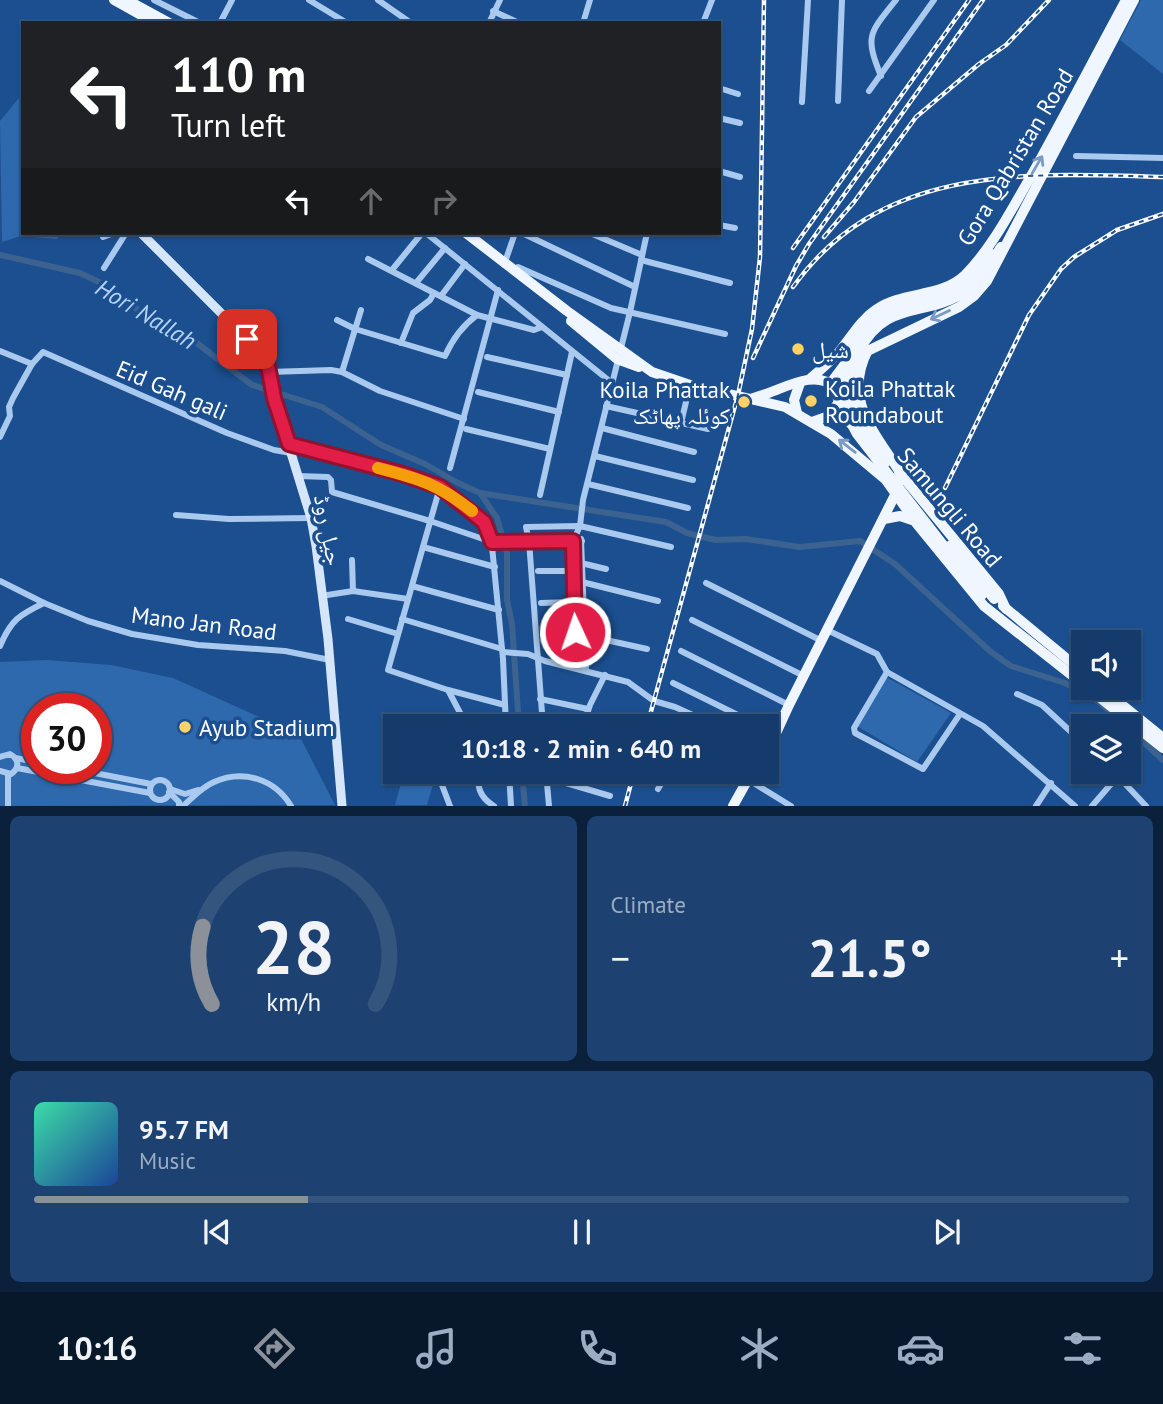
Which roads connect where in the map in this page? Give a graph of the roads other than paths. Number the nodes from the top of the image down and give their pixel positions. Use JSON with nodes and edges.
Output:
{"nodes":[{"id":1,"x":114,"y":0,"type":"edge"},
{"id":2,"x":127,"y":0,"type":"edge"},
{"id":3,"x":154,"y":0,"type":"edge"},
{"id":4,"x":232,"y":0,"type":"edge"},
{"id":5,"x":309,"y":0,"type":"edge"},
{"id":6,"x":378,"y":0,"type":"edge"},
{"id":7,"x":500,"y":0,"type":"edge"},
{"id":8,"x":590,"y":0,"type":"edge"},
{"id":9,"x":712,"y":0,"type":"edge"},
{"id":10,"x":808,"y":0,"type":"edge"},
{"id":11,"x":842,"y":0,"type":"edge"},
{"id":12,"x":896,"y":0,"type":"edge"},
{"id":13,"x":934,"y":0,"type":"edge"},
{"id":14,"x":1126,"y":0,"type":"edge"},
{"id":15,"x":1134,"y":0,"type":"edge"},
{"id":16,"x":493,"y":11,"type":"junction"},
{"id":17,"x":151,"y":21,"type":"edge"},
{"id":18,"x":165,"y":21,"type":"edge"},
{"id":19,"x":196,"y":21,"type":"edge"},
{"id":20,"x":221,"y":21,"type":"edge"},
{"id":21,"x":344,"y":21,"type":"edge"},
{"id":22,"x":408,"y":21,"type":"edge"},
{"id":23,"x":490,"y":21,"type":"edge"},
{"id":24,"x":515,"y":21,"type":"edge"},
{"id":25,"x":584,"y":21,"type":"edge"},
{"id":26,"x":703,"y":21,"type":"edge"},
{"id":27,"x":881,"y":76,"type":"junction"},
{"id":28,"x":721,"y":89,"type":"edge"},
{"id":29,"x":869,"y":91,"type":"dead end"},
{"id":30,"x":738,"y":94,"type":"dead end"},
{"id":31,"x":838,"y":101,"type":"dead end"},
{"id":32,"x":802,"y":102,"type":"dead end"},
{"id":33,"x":721,"y":118,"type":"edge"},
{"id":34,"x":740,"y":123,"type":"dead end"},
{"id":35,"x":1076,"y":156,"type":"dead end"},
{"id":36,"x":1163,"y":158,"type":"edge"},
{"id":37,"x":721,"y":172,"type":"edge"},
{"id":38,"x":740,"y":177,"type":"dead end"},
{"id":39,"x":721,"y":225,"type":"edge"},
{"id":40,"x":1008,"y":227,"type":"junction"},
{"id":41,"x":735,"y":228,"type":"dead end"},
{"id":42,"x":108,"y":235,"type":"edge"},
{"id":43,"x":125,"y":235,"type":"edge"},
{"id":44,"x":143,"y":235,"type":"edge"},
{"id":45,"x":422,"y":235,"type":"edge"},
{"id":46,"x":427,"y":235,"type":"edge"},
{"id":47,"x":461,"y":235,"type":"edge"},
{"id":48,"x":468,"y":235,"type":"edge"},
{"id":49,"x":514,"y":235,"type":"edge"},
{"id":50,"x":526,"y":235,"type":"edge"},
{"id":51,"x":594,"y":235,"type":"edge"},
{"id":52,"x":647,"y":235,"type":"edge"},
{"id":53,"x":103,"y":237,"type":"dead end"},
{"id":54,"x":445,"y":248,"type":"junction"},
{"id":55,"x":993,"y":254,"type":"junction"},
{"id":56,"x":368,"y":258,"type":"dead end"},
{"id":57,"x":641,"y":258,"type":"junction"},
{"id":58,"x":465,"y":264,"type":"junction"},
{"id":59,"x":504,"y":265,"type":"junction"},
{"id":60,"x":518,"y":267,"type":"dead end"},
{"id":61,"x":104,"y":268,"type":"dead end"},
{"id":62,"x":392,"y":270,"type":"junction"},
{"id":63,"x":730,"y":282,"type":"dead end"},
{"id":64,"x":416,"y":283,"type":"junction"},
{"id":65,"x":635,"y":287,"type":"junction"},
{"id":66,"x":498,"y":290,"type":"junction"},
{"id":67,"x":438,"y":294,"type":"junction"},
{"id":68,"x":361,"y":310,"type":"dead end"},
{"id":69,"x":630,"y":312,"type":"junction"},
{"id":70,"x":477,"y":315,"type":"junction"},
{"id":71,"x":492,"y":318,"type":"junction"},
{"id":72,"x":337,"y":320,"type":"dead end"},
{"id":73,"x":542,"y":327,"type":"junction"},
{"id":74,"x":355,"y":329,"type":"junction"},
{"id":75,"x":725,"y":334,"type":"dead end"},
{"id":76,"x":401,"y":343,"type":"junction"},
{"id":77,"x":868,"y":350,"type":"junction"},
{"id":78,"x":0,"y":351,"type":"edge"},
{"id":79,"x":572,"y":352,"type":"junction"},
{"id":80,"x":618,"y":354,"type":"junction"},
{"id":81,"x":486,"y":357,"type":"dead end"},
{"id":82,"x":32,"y":364,"type":"junction"},
{"id":83,"x":269,"y":372,"type":"junction"},
{"id":84,"x":342,"y":372,"type":"junction"},
{"id":85,"x":567,"y":375,"type":"junction"},
{"id":86,"x":811,"y":378,"type":"junction"},
{"id":87,"x":800,"y":382,"type":"junction"},
{"id":88,"x":612,"y":383,"type":"junction"},
{"id":89,"x":830,"y":384,"type":"junction"},
{"id":90,"x":690,"y":385,"type":"junction"},
{"id":91,"x":478,"y":392,"type":"dead end"},
{"id":92,"x":753,"y":398,"type":"junction"},
{"id":93,"x":839,"y":402,"type":"junction"},
{"id":94,"x":0,"y":403,"type":"edge"},
{"id":95,"x":606,"y":406,"type":"junction"},
{"id":96,"x":9,"y":407,"type":"junction"},
{"id":97,"x":559,"y":412,"type":"junction"},
{"id":98,"x":797,"y":413,"type":"junction"},
{"id":99,"x":464,"y":419,"type":"junction"},
{"id":100,"x":812,"y":422,"type":"junction"},
{"id":101,"x":681,"y":423,"type":"junction"},
{"id":102,"x":602,"y":428,"type":"junction"},
{"id":103,"x":466,"y":429,"type":"dead end"},
{"id":104,"x":708,"y":429,"type":"dead end"},
{"id":105,"x":0,"y":437,"type":"edge"},
{"id":106,"x":290,"y":449,"type":"junction"},
{"id":107,"x":550,"y":449,"type":"junction"},
{"id":108,"x":694,"y":452,"type":"dead end"},
{"id":109,"x":595,"y":456,"type":"junction"},
{"id":110,"x":450,"y":468,"type":"dead end"},
{"id":111,"x":901,"y":474,"type":"junction"},
{"id":112,"x":298,"y":476,"type":"junction"},
{"id":113,"x":693,"y":480,"type":"dead end"},
{"id":114,"x":588,"y":484,"type":"junction"},
{"id":115,"x":440,"y":487,"type":"junction"},
{"id":116,"x":893,"y":489,"type":"junction"},
{"id":117,"x":540,"y":495,"type":"dead end"},
{"id":118,"x":688,"y":508,"type":"dead end"},
{"id":119,"x":176,"y":515,"type":"dead end"},
{"id":120,"x":311,"y":518,"type":"junction"},
{"id":121,"x":884,"y":519,"type":"junction"},
{"id":122,"x":430,"y":521,"type":"junction"},
{"id":123,"x":916,"y":521,"type":"junction"},
{"id":124,"x":580,"y":525,"type":"junction"},
{"id":125,"x":871,"y":540,"type":"junction"},
{"id":126,"x":528,"y":541,"type":"junction"},
{"id":127,"x":573,"y":541,"type":"junction"},
{"id":128,"x":582,"y":541,"type":"junction"},
{"id":129,"x":496,"y":542,"type":"junction"},
{"id":130,"x":423,"y":547,"type":"junction"},
{"id":131,"x":671,"y":547,"type":"dead end"},
{"id":132,"x":862,"y":557,"type":"junction"},
{"id":133,"x":352,"y":560,"type":"dead end"},
{"id":134,"x":581,"y":563,"type":"junction"},
{"id":135,"x":495,"y":567,"type":"junction"},
{"id":136,"x":606,"y":569,"type":"dead end"},
{"id":137,"x":572,"y":570,"type":"junction"},
{"id":138,"x":538,"y":571,"type":"dead end"},
{"id":139,"x":0,"y":582,"type":"edge"},
{"id":140,"x":582,"y":582,"type":"junction"},
{"id":141,"x":706,"y":583,"type":"dead end"},
{"id":142,"x":412,"y":586,"type":"junction"},
{"id":143,"x":353,"y":591,"type":"junction"},
{"id":144,"x":321,"y":596,"type":"junction"},
{"id":145,"x":408,"y":599,"type":"junction"},
{"id":146,"x":658,"y":601,"type":"dead end"},
{"id":147,"x":573,"y":602,"type":"junction"},
{"id":148,"x":44,"y":603,"type":"junction"},
{"id":149,"x":541,"y":603,"type":"dead end"},
{"id":150,"x":1006,"y":608,"type":"junction"},
{"id":151,"x":499,"y":610,"type":"junction"},
{"id":152,"x":991,"y":610,"type":"junction"},
{"id":153,"x":348,"y":619,"type":"dead end"},
{"id":154,"x":402,"y":619,"type":"junction"},
{"id":155,"x":692,"y":620,"type":"dead end"},
{"id":156,"x":827,"y":630,"type":"junction"},
{"id":157,"x":575,"y":632,"type":"junction"},
{"id":158,"x":543,"y":633,"type":"dead end"},
{"id":159,"x":398,"y":635,"type":"junction"},
{"id":160,"x":583,"y":635,"type":"junction"},
{"id":161,"x":820,"y":640,"type":"junction"},
{"id":162,"x":0,"y":646,"type":"edge"},
{"id":163,"x":647,"y":649,"type":"dead end"},
{"id":164,"x":504,"y":651,"type":"junction"},
{"id":165,"x":681,"y":651,"type":"dead end"},
{"id":166,"x":537,"y":656,"type":"junction"},
{"id":167,"x":330,"y":660,"type":"junction"},
{"id":168,"x":1071,"y":662,"type":"edge"},
{"id":169,"x":577,"y":668,"type":"junction"},
{"id":170,"x":586,"y":670,"type":"junction"},
{"id":171,"x":887,"y":672,"type":"junction"},
{"id":172,"x":1071,"y":674,"type":"edge"},
{"id":173,"x":605,"y":675,"type":"junction"},
{"id":174,"x":802,"y":675,"type":"junction"},
{"id":175,"x":673,"y":683,"type":"dead end"},
{"id":176,"x":448,"y":690,"type":"junction"},
{"id":177,"x":1017,"y":694,"type":"dead end"},
{"id":178,"x":540,"y":699,"type":"junction"},
{"id":179,"x":1103,"y":700,"type":"edge"},
{"id":180,"x":1116,"y":700,"type":"edge"},
{"id":181,"x":787,"y":704,"type":"junction"},
{"id":182,"x":505,"y":705,"type":"junction"},
{"id":183,"x":588,"y":709,"type":"junction"},
{"id":184,"x":461,"y":714,"type":"edge"},
{"id":185,"x":505,"y":714,"type":"edge"},
{"id":186,"x":541,"y":714,"type":"edge"},
{"id":187,"x":587,"y":714,"type":"edge"},
{"id":188,"x":690,"y":714,"type":"edge"},
{"id":189,"x":736,"y":714,"type":"edge"},
{"id":190,"x":960,"y":714,"type":"junction"},
{"id":191,"x":779,"y":719,"type":"edge"},
{"id":192,"x":1071,"y":732,"type":"edge"},
{"id":193,"x":1163,"y":738,"type":"edge"},
{"id":194,"x":1163,"y":748,"type":"edge"},
{"id":195,"x":0,"y":757,"type":"edge"},
{"id":196,"x":15,"y":758,"type":"junction"},
{"id":197,"x":21,"y":759,"type":"edge"},
{"id":198,"x":17,"y":768,"type":"junction"},
{"id":199,"x":0,"y":771,"type":"edge"},
{"id":200,"x":8,"y":774,"type":"junction"},
{"id":201,"x":112,"y":776,"type":"edge"},
{"id":202,"x":1051,"y":783,"type":"junction"},
{"id":203,"x":151,"y":784,"type":"junction"},
{"id":204,"x":442,"y":784,"type":"edge"},
{"id":205,"x":478,"y":784,"type":"edge"},
{"id":206,"x":510,"y":784,"type":"edge"},
{"id":207,"x":547,"y":784,"type":"edge"},
{"id":208,"x":574,"y":784,"type":"edge"},
{"id":209,"x":661,"y":784,"type":"edge"},
{"id":210,"x":747,"y":784,"type":"edge"},
{"id":211,"x":749,"y":784,"type":"edge"},
{"id":212,"x":760,"y":784,"type":"edge"},
{"id":213,"x":1108,"y":784,"type":"edge"},
{"id":214,"x":1125,"y":784,"type":"edge"},
{"id":215,"x":202,"y":789,"type":"junction"},
{"id":216,"x":658,"y":789,"type":"dead end"},
{"id":217,"x":169,"y":791,"type":"junction"},
{"id":218,"x":610,"y":796,"type":"dead end"},
{"id":219,"x":156,"y":800,"type":"edge"},
{"id":220,"x":8,"y":806,"type":"edge"},
{"id":221,"x":181,"y":806,"type":"edge"},
{"id":222,"x":291,"y":806,"type":"edge"},
{"id":223,"x":342,"y":806,"type":"edge"},
{"id":224,"x":450,"y":806,"type":"edge"},
{"id":225,"x":494,"y":806,"type":"edge"},
{"id":226,"x":511,"y":806,"type":"edge"},
{"id":227,"x":550,"y":806,"type":"edge"},
{"id":228,"x":733,"y":806,"type":"edge"},
{"id":229,"x":740,"y":806,"type":"edge"},
{"id":230,"x":791,"y":806,"type":"edge"},
{"id":231,"x":1036,"y":806,"type":"edge"},
{"id":232,"x":1075,"y":806,"type":"edge"},
{"id":233,"x":1092,"y":806,"type":"edge"},
{"id":234,"x":1146,"y":806,"type":"edge"}],
"edges":[{"from":1,"to":17,"type":"main road"},
{"from":2,"to":18,"type":"main road"},
{"from":3,"to":19,"type":"street"},
{"from":4,"to":20,"type":"street"},
{"from":5,"to":21,"type":"street"},
{"from":6,"to":22,"type":"street"},
{"from":7,"to":16,"type":"street"},
{"from":8,"to":25,"type":"street"},
{"from":9,"to":26,"type":"street"},
{"from":10,"to":32,"type":"street"},
{"from":11,"to":31,"type":"street"},
{"from":12,"to":27,"type":"street"},
{"from":13,"to":27,"type":"street"},
{"from":40,"to":14,"type":"main road","name":"Gora Qabristan Road","one_way":true},
{"from":15,"to":40,"type":"main road","name":"Gora Qabristan Road"},
{"from":16,"to":23,"type":"street"},
{"from":16,"to":24,"type":"street"},
{"from":27,"to":29,"type":"street"},
{"from":28,"to":30,"type":"street"},
{"from":33,"to":34,"type":"street"},
{"from":35,"to":36,"type":"street"},
{"from":37,"to":38,"type":"street"},
{"from":39,"to":41,"type":"street"},
{"from":40,"to":55,"type":"main road"},
{"from":40,"to":77,"type":"main road","name":"Gora Qabristan Road","one_way":true},
{"from":40,"to":86,"type":"main road","name":"Gora Qabristan Road"},
{"from":42,"to":53,"type":"street"},
{"from":43,"to":61,"type":"street"},
{"from":44,"to":83,"type":"main road","name":"جیل روڈ"},
{"from":45,"to":62,"type":"street"},
{"from":46,"to":54,"type":"street"},
{"from":47,"to":59,"type":"main road","name":"Samungli Road"},
{"from":48,"to":59,"type":"main road","name":"Samungli Road"},
{"from":49,"to":59,"type":"street"},
{"from":50,"to":65,"type":"street"},
{"from":51,"to":57,"type":"street"},
{"from":52,"to":57,"type":"street"},
{"from":54,"to":58,"type":"street"},
{"from":54,"to":64,"type":"street"},
{"from":55,"to":150,"type":"main road","bridge":true},
{"from":55,"to":152,"type":"main road","bridge":true},
{"from":56,"to":62,"type":"street"},
{"from":57,"to":63,"type":"street"},
{"from":57,"to":65,"type":"street"},
{"from":58,"to":66,"type":"street"},
{"from":58,"to":67,"type":"street"},
{"from":59,"to":80,"type":"main road","name":"Samungli Road"},
{"from":60,"to":69,"type":"street"},
{"from":62,"to":64,"type":"street"},
{"from":64,"to":67,"type":"street"},
{"from":65,"to":69,"type":"street"},
{"from":66,"to":71,"type":"street"},
{"from":66,"to":73,"type":"street"},
{"from":67,"to":70,"type":"street"},
{"from":67,"to":76,"type":"street"},
{"from":68,"to":74,"type":"street"},
{"from":69,"to":75,"type":"street"},
{"from":69,"to":80,"type":"street"},
{"from":70,"to":71,"type":"street"},
{"from":70,"to":76,"type":"street"},
{"from":71,"to":73,"type":"street"},
{"from":71,"to":99,"type":"street"},
{"from":72,"to":74,"type":"street"},
{"from":73,"to":79,"type":"street"},
{"from":74,"to":76,"type":"street"},
{"from":74,"to":84,"type":"street"},
{"from":77,"to":89,"type":"main road","name":"Gora Qabristan Road"},
{"from":77,"to":111,"type":"main road"},
{"from":78,"to":82,"type":"street"},
{"from":79,"to":85,"type":"street"},
{"from":79,"to":88,"type":"street"},
{"from":80,"to":88,"type":"street"},
{"from":80,"to":90,"type":"main road","name":"Samungli Road"},
{"from":81,"to":85,"type":"street"},
{"from":82,"to":96,"type":"street"},
{"from":82,"to":106,"type":"street","name":"Eid Gah gali"},
{"from":83,"to":84,"type":"street"},
{"from":83,"to":106,"type":"main road","name":"جیل روڈ"},
{"from":84,"to":99,"type":"street"},
{"from":85,"to":97,"type":"street"},
{"from":86,"to":87,"type":"main road"},
{"from":86,"to":89,"type":"main road"},
{"from":87,"to":92,"type":"main road"},
{"from":87,"to":98,"type":"main road"},
{"from":88,"to":95,"type":"street"},
{"from":89,"to":93,"type":"main road","name":"Samungli Road"},
{"from":90,"to":92,"type":"main road","name":"Samungli Road"},
{"from":90,"to":101,"type":"street"},
{"from":91,"to":97,"type":"street"},
{"from":92,"to":98,"type":"main road","name":"Samungli Road"},
{"from":93,"to":100,"type":"main road"},
{"from":93,"to":111,"type":"main road","name":"Samungli Road"},
{"from":94,"to":96,"type":"street"},
{"from":95,"to":101,"type":"street"},
{"from":95,"to":102,"type":"street"},
{"from":96,"to":105,"type":"street"},
{"from":97,"to":107,"type":"street"},
{"from":98,"to":100,"type":"main road","name":"Samungli Road"},
{"from":99,"to":110,"type":"street"},
{"from":116,"to":100,"type":"main road","name":"Samungli Road","one_way":true},
{"from":101,"to":104,"type":"street"},
{"from":102,"to":108,"type":"street"},
{"from":102,"to":109,"type":"street"},
{"from":103,"to":107,"type":"street"},
{"from":106,"to":112,"type":"main road","name":"جیل روڈ"},
{"from":106,"to":115,"type":"street","name":"Eid Gah gali"},
{"from":107,"to":117,"type":"street"},
{"from":109,"to":113,"type":"street"},
{"from":109,"to":114,"type":"street"},
{"from":111,"to":116,"type":"main road"},
{"from":111,"to":150,"type":"main road","name":"Samungli Road"},
{"from":112,"to":120,"type":"main road","name":"جیل روڈ"},
{"from":112,"to":122,"type":"street"},
{"from":114,"to":118,"type":"street"},
{"from":114,"to":124,"type":"street"},
{"from":115,"to":122,"type":"street"},
{"from":115,"to":129,"type":"street","name":"Eid Gah gali"},
{"from":116,"to":121,"type":"main road"},
{"from":116,"to":123,"type":"main road","name":"Samungli Road"},
{"from":116,"to":125,"type":"main road"},
{"from":119,"to":120,"type":"street"},
{"from":120,"to":144,"type":"main road","name":"جیل روڈ"},
{"from":121,"to":123,"type":"main road"},
{"from":121,"to":125,"type":"main road"},
{"from":122,"to":129,"type":"street"},
{"from":122,"to":130,"type":"street"},
{"from":123,"to":152,"type":"main road","name":"Samungli Road"},
{"from":124,"to":126,"type":"street"},
{"from":124,"to":127,"type":"street"},
{"from":124,"to":128,"type":"street"},
{"from":124,"to":131,"type":"street"},
{"from":125,"to":132,"type":"main road"},
{"from":126,"to":127,"type":"street"},
{"from":126,"to":129,"type":"street"},
{"from":126,"to":166,"type":"street"},
{"from":127,"to":128,"type":"street"},
{"from":127,"to":137,"type":"street"},
{"from":128,"to":134,"type":"street"},
{"from":129,"to":135,"type":"street"},
{"from":130,"to":135,"type":"street"},
{"from":130,"to":142,"type":"street"},
{"from":132,"to":156,"type":"main road"},
{"from":132,"to":161,"type":"main road"},
{"from":133,"to":143,"type":"street"},
{"from":134,"to":136,"type":"street"},
{"from":134,"to":140,"type":"street"},
{"from":135,"to":151,"type":"street"},
{"from":137,"to":138,"type":"street"},
{"from":137,"to":147,"type":"street"},
{"from":139,"to":148,"type":"street","name":"Mano Jan Road"},
{"from":140,"to":146,"type":"street"},
{"from":140,"to":160,"type":"street"},
{"from":141,"to":161,"type":"street"},
{"from":142,"to":145,"type":"street"},
{"from":142,"to":151,"type":"street"},
{"from":143,"to":144,"type":"street"},
{"from":143,"to":145,"type":"street"},
{"from":144,"to":167,"type":"main road","name":"جیل روڈ"},
{"from":145,"to":154,"type":"street"},
{"from":147,"to":149,"type":"street"},
{"from":147,"to":157,"type":"street"},
{"from":148,"to":162,"type":"street"},
{"from":148,"to":167,"type":"street","name":"Mano Jan Road"},
{"from":150,"to":168,"type":"main road","name":"Samungli Road"},
{"from":151,"to":164,"type":"street"},
{"from":152,"to":172,"type":"main road","name":"Samungli Road"},
{"from":153,"to":159,"type":"street"},
{"from":154,"to":159,"type":"street"},
{"from":154,"to":164,"type":"street"},
{"from":155,"to":174,"type":"street"},
{"from":156,"to":161,"type":"main road"},
{"from":156,"to":171,"type":"street"},
{"from":157,"to":158,"type":"street"},
{"from":157,"to":169,"type":"street"},
{"from":159,"to":176,"type":"street"},
{"from":160,"to":163,"type":"street"},
{"from":160,"to":170,"type":"street"},
{"from":161,"to":174,"type":"main road"},
{"from":164,"to":166,"type":"street"},
{"from":164,"to":182,"type":"street"},
{"from":165,"to":181,"type":"street"},
{"from":166,"to":169,"type":"street"},
{"from":166,"to":178,"type":"street"},
{"from":167,"to":223,"type":"main road","name":"جیل روڈ"},
{"from":169,"to":170,"type":"street"},
{"from":170,"to":173,"type":"street"},
{"from":171,"to":190,"type":"street"},
{"from":171,"to":190,"type":"street"},
{"from":173,"to":183,"type":"street"},
{"from":173,"to":188,"type":"street"},
{"from":174,"to":181,"type":"main road"},
{"from":175,"to":189,"type":"street"},
{"from":176,"to":182,"type":"street"},
{"from":176,"to":184,"type":"street"},
{"from":177,"to":192,"type":"street"},
{"from":178,"to":183,"type":"street"},
{"from":178,"to":186,"type":"street"},
{"from":179,"to":194,"type":"main road"},
{"from":180,"to":193,"type":"main road"},
{"from":181,"to":191,"type":"main road"},
{"from":182,"to":185,"type":"street"},
{"from":183,"to":187,"type":"street"},
{"from":190,"to":202,"type":"street"},
{"from":195,"to":196,"type":"street"},
{"from":196,"to":197,"type":"street"},
{"from":196,"to":198,"type":"street"},
{"from":198,"to":200,"type":"street"},
{"from":198,"to":219,"type":"street"},
{"from":199,"to":200,"type":"street"},
{"from":200,"to":220,"type":"street"},
{"from":201,"to":203,"type":"street"},
{"from":202,"to":231,"type":"street"},
{"from":202,"to":232,"type":"street"},
{"from":203,"to":217,"type":"street"},
{"from":203,"to":219,"type":"street"},
{"from":204,"to":224,"type":"street"},
{"from":205,"to":225,"type":"street"},
{"from":206,"to":226,"type":"street"},
{"from":207,"to":227,"type":"street"},
{"from":208,"to":218,"type":"street"},
{"from":209,"to":216,"type":"street"},
{"from":210,"to":228,"type":"main road"},
{"from":211,"to":229,"type":"main road"},
{"from":212,"to":230,"type":"street"},
{"from":213,"to":233,"type":"street"},
{"from":214,"to":234,"type":"street"},
{"from":215,"to":217,"type":"street"},
{"from":215,"to":221,"type":"street"},
{"from":215,"to":222,"type":"street"},
{"from":217,"to":219,"type":"street"},
{"from":217,"to":221,"type":"street"}]}
